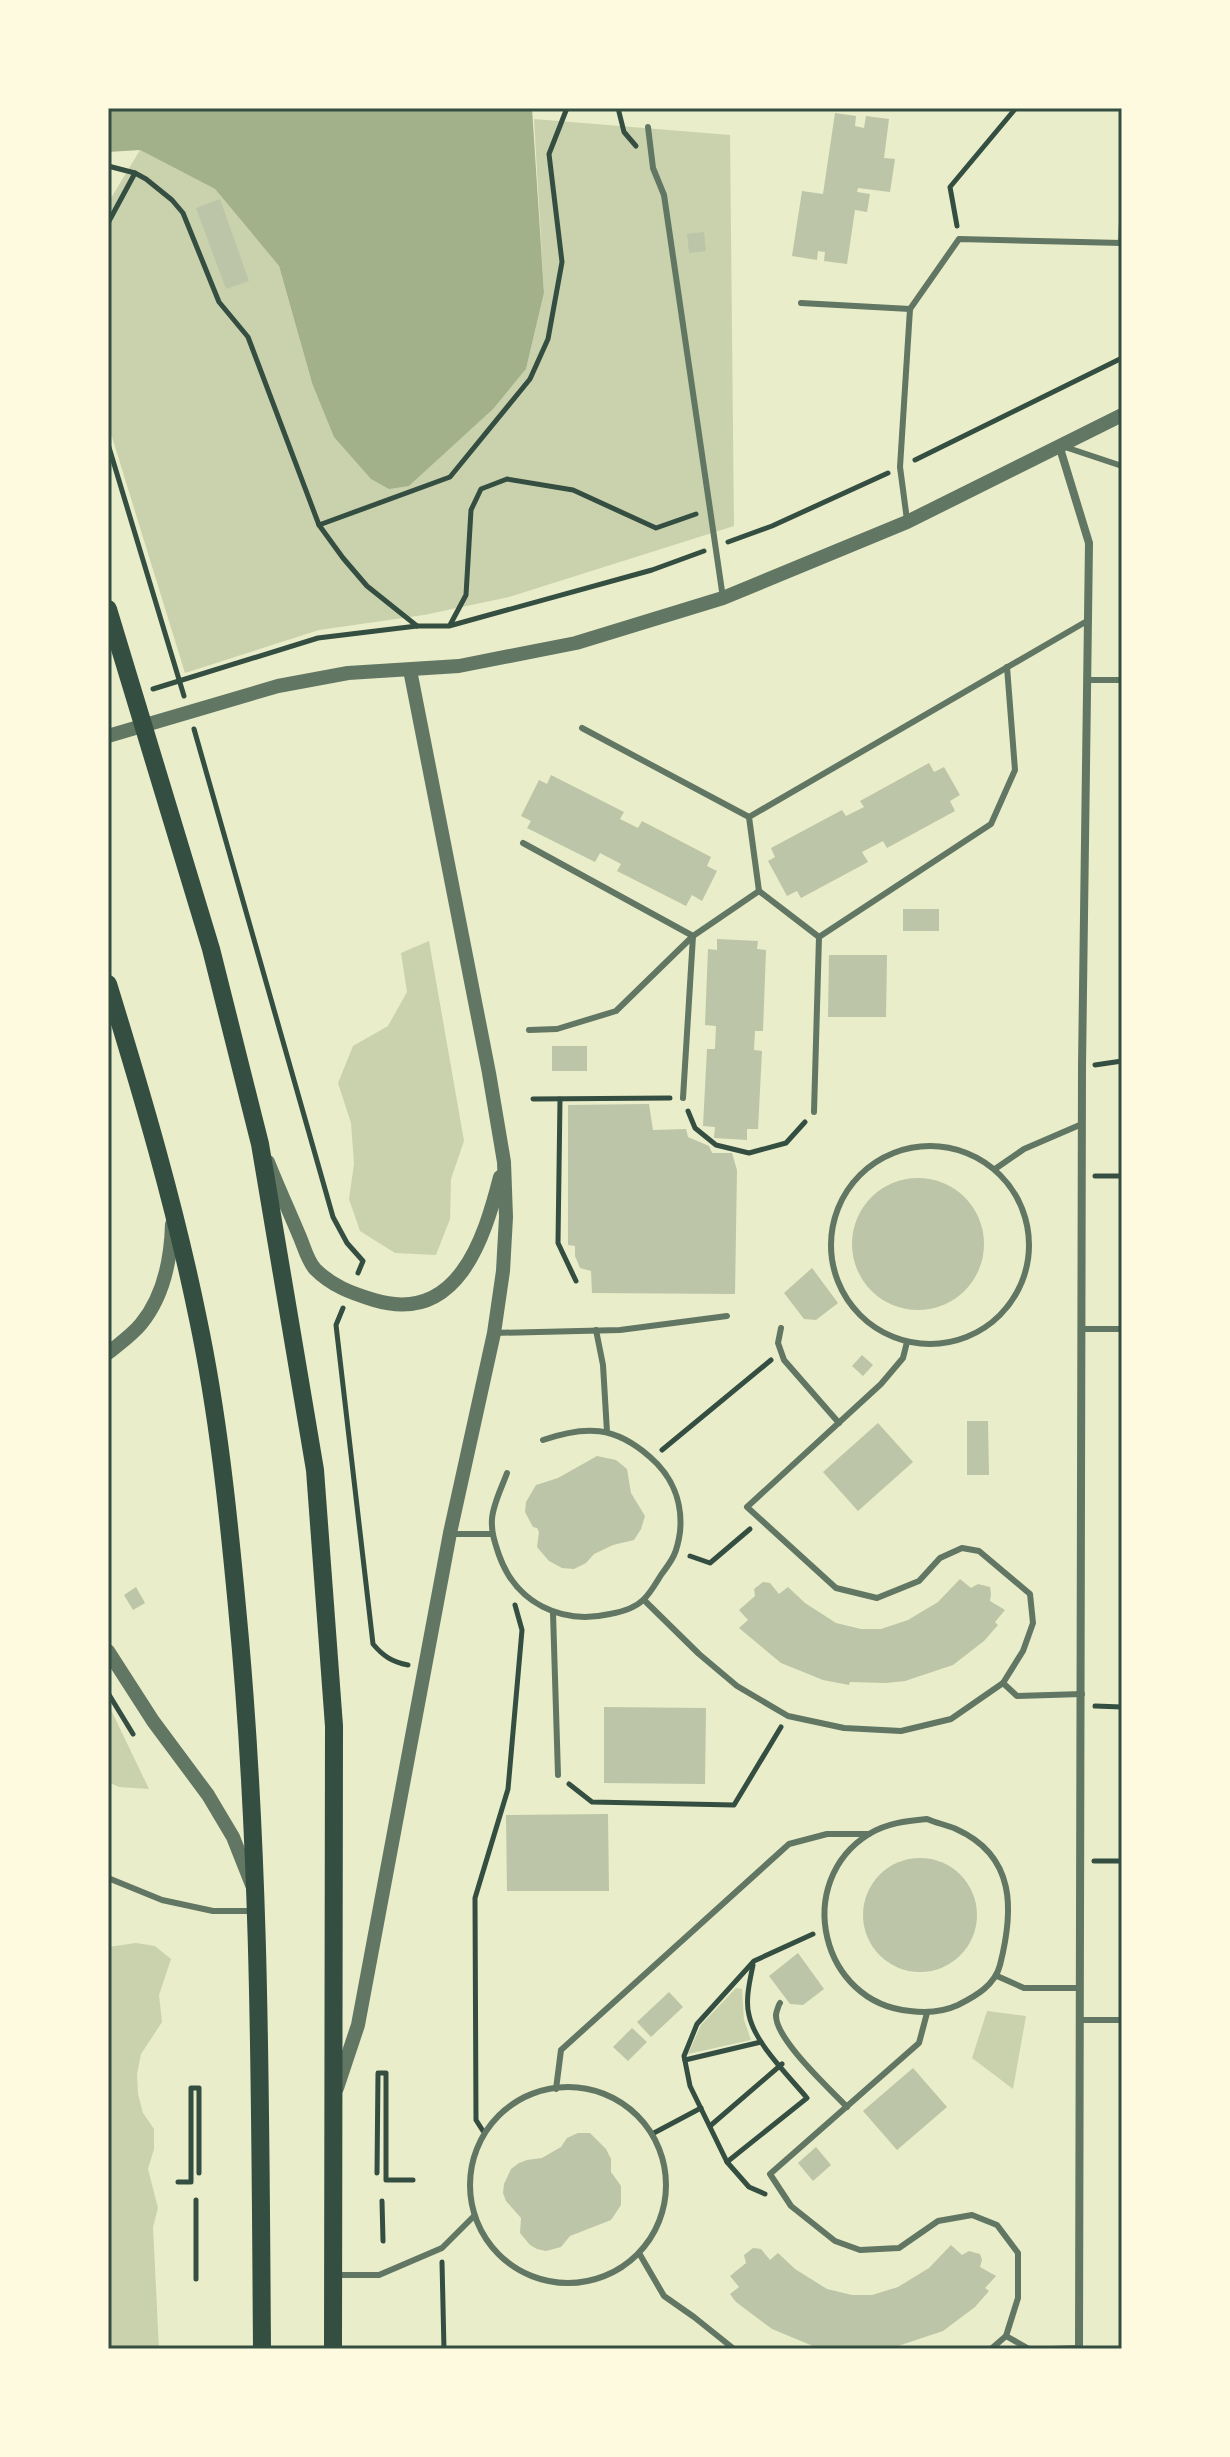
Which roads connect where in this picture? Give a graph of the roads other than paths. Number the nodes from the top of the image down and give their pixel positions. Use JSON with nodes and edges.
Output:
{"nodes":[{"id":1,"x":648,"y":127,"type":"dead end"},
{"id":2,"x":1122,"y":222,"type":"edge"},
{"id":3,"x":1122,"y":243,"type":"edge"},
{"id":4,"x":801,"y":303,"type":"dead end"},
{"id":5,"x":910,"y":309,"type":"junction"},
{"id":6,"x":1122,"y":415,"type":"edge"},
{"id":7,"x":1059,"y":445,"type":"junction"},
{"id":8,"x":1122,"y":466,"type":"edge"},
{"id":9,"x":907,"y":522,"type":"junction"},
{"id":10,"x":723,"y":598,"type":"junction"},
{"id":11,"x":108,"y":609,"type":"edge"},
{"id":12,"x":1087,"y":621,"type":"junction"},
{"id":13,"x":1007,"y":667,"type":"junction"},
{"id":14,"x":410,"y":670,"type":"junction"},
{"id":15,"x":1087,"y":680,"type":"junction"},
{"id":16,"x":1122,"y":680,"type":"edge"},
{"id":17,"x":582,"y":728,"type":"dead end"},
{"id":18,"x":108,"y":736,"type":"edge"},
{"id":19,"x":749,"y":817,"type":"junction"},
{"id":20,"x":523,"y":843,"type":"dead end"},
{"id":21,"x":759,"y":891,"type":"junction"},
{"id":22,"x":693,"y":936,"type":"junction"},
{"id":23,"x":819,"y":937,"type":"junction"},
{"id":24,"x":108,"y":984,"type":"edge"},
{"id":25,"x":529,"y":1030,"type":"dead end"},
{"id":26,"x":683,"y":1098,"type":"road end"},
{"id":27,"x":814,"y":1112,"type":"road end"},
{"id":28,"x":1082,"y":1124,"type":"junction"},
{"id":29,"x":260,"y":1144,"type":"junction"},
{"id":30,"x":504,"y":1162,"type":"junction"},
{"id":31,"x":995,"y":1169,"type":"junction"},
{"id":32,"x":172,"y":1208,"type":"junction"},
{"id":33,"x":727,"y":1316,"type":"dead end"},
{"id":34,"x":781,"y":1328,"type":"dead end"},
{"id":35,"x":1082,"y":1329,"type":"junction"},
{"id":36,"x":1122,"y":1329,"type":"edge"},
{"id":37,"x":596,"y":1330,"type":"junction"},
{"id":38,"x":494,"y":1333,"type":"junction"},
{"id":39,"x":907,"y":1342,"type":"junction"},
{"id":40,"x":108,"y":1353,"type":"edge"},
{"id":41,"x":839,"y":1423,"type":"junction"},
{"id":42,"x":607,"y":1432,"type":"junction"},
{"id":43,"x":543,"y":1440,"type":"dead end"},
{"id":44,"x":507,"y":1473,"type":"dead end"},
{"id":45,"x":450,"y":1533,"type":"junction"},
{"id":46,"x":492,"y":1534,"type":"junction"},
{"id":47,"x":644,"y":1600,"type":"junction"},
{"id":48,"x":553,"y":1613,"type":"junction"},
{"id":49,"x":108,"y":1651,"type":"edge"},
{"id":50,"x":1003,"y":1683,"type":"junction"},
{"id":51,"x":1082,"y":1694,"type":"junction"},
{"id":52,"x":558,"y":1775,"type":"road end"},
{"id":53,"x":869,"y":1834,"type":"junction"},
{"id":54,"x":108,"y":1878,"type":"edge"},
{"id":55,"x":256,"y":1902,"type":"junction"},
{"id":56,"x":997,"y":1976,"type":"junction"},
{"id":57,"x":1080,"y":1988,"type":"junction"},
{"id":58,"x":780,"y":2003,"type":"dead end"},
{"id":59,"x":927,"y":2013,"type":"junction"},
{"id":60,"x":1081,"y":2020,"type":"junction"},
{"id":61,"x":1122,"y":2020,"type":"edge"},
{"id":62,"x":556,"y":2089,"type":"junction"},
{"id":63,"x":334,"y":2100,"type":"junction"},
{"id":64,"x":847,"y":2107,"type":"junction"},
{"id":65,"x":474,"y":2216,"type":"junction"},
{"id":66,"x":639,"y":2253,"type":"junction"},
{"id":67,"x":333,"y":2275,"type":"junction"},
{"id":68,"x":1006,"y":2336,"type":"junction"},
{"id":69,"x":1079,"y":2348,"type":"edge"},
{"id":70,"x":262,"y":2349,"type":"edge"},
{"id":71,"x":333,"y":2349,"type":"edge"},
{"id":72,"x":734,"y":2349,"type":"edge"},
{"id":73,"x":991,"y":2349,"type":"edge"},
{"id":74,"x":1029,"y":2349,"type":"edge"},
{"id":75,"x":1052,"y":2349,"type":"edge"}],
"edges":[{"from":1,"to":10,"type":"lane"},
{"from":2,"to":3,"type":"lane"},
{"from":3,"to":5,"type":"lane"},
{"from":4,"to":5,"type":"lane"},
{"from":5,"to":9,"type":"lane"},
{"from":6,"to":7,"type":"street"},
{"from":7,"to":8,"type":"lane"},
{"from":7,"to":9,"type":"street"},
{"from":7,"to":12,"type":"street"},
{"from":9,"to":10,"type":"street"},
{"from":10,"to":14,"type":"street"},
{"from":11,"to":29,"type":"main road"},
{"from":12,"to":13,"type":"lane"},
{"from":12,"to":15,"type":"street"},
{"from":13,"to":19,"type":"lane"},
{"from":13,"to":23,"type":"lane"},
{"from":14,"to":18,"type":"street"},
{"from":14,"to":30,"type":"street"},
{"from":15,"to":16,"type":"lane"},
{"from":15,"to":28,"type":"street"},
{"from":17,"to":19,"type":"lane"},
{"from":19,"to":21,"type":"lane"},
{"from":20,"to":22,"type":"lane"},
{"from":21,"to":22,"type":"lane"},
{"from":21,"to":23,"type":"lane"},
{"from":22,"to":25,"type":"lane"},
{"from":22,"to":26,"type":"lane"},
{"from":23,"to":27,"type":"lane"},
{"from":24,"to":32,"type":"main road"},
{"from":28,"to":31,"type":"lane"},
{"from":28,"to":35,"type":"street"},
{"from":29,"to":30,"type":"street"},
{"from":29,"to":63,"type":"main road"},
{"from":30,"to":38,"type":"street"},
{"from":31,"to":39,"type":"lane"},
{"from":31,"to":39,"type":"lane"},
{"from":32,"to":40,"type":"street"},
{"from":32,"to":55,"type":"main road"},
{"from":33,"to":37,"type":"lane"},
{"from":34,"to":41,"type":"lane"},
{"from":35,"to":36,"type":"lane"},
{"from":35,"to":51,"type":"street"},
{"from":37,"to":38,"type":"lane"},
{"from":37,"to":42,"type":"lane"},
{"from":38,"to":45,"type":"street"},
{"from":39,"to":41,"type":"lane"},
{"from":41,"to":50,"type":"lane"},
{"from":42,"to":43,"type":"lane"},
{"from":42,"to":47,"type":"lane"},
{"from":44,"to":46,"type":"lane"},
{"from":45,"to":46,"type":"lane"},
{"from":45,"to":63,"type":"street"},
{"from":46,"to":48,"type":"lane"},
{"from":47,"to":48,"type":"lane"},
{"from":47,"to":50,"type":"lane"},
{"from":48,"to":52,"type":"lane"},
{"from":49,"to":55,"type":"street"},
{"from":50,"to":51,"type":"lane"},
{"from":51,"to":57,"type":"street"},
{"from":53,"to":56,"type":"lane"},
{"from":53,"to":59,"type":"lane"},
{"from":53,"to":62,"type":"lane"},
{"from":54,"to":55,"type":"lane"},
{"from":55,"to":70,"type":"main road"},
{"from":56,"to":57,"type":"lane"},
{"from":56,"to":59,"type":"lane"},
{"from":57,"to":60,"type":"street"},
{"from":58,"to":64,"type":"lane"},
{"from":59,"to":64,"type":"lane"},
{"from":60,"to":61,"type":"lane"},
{"from":60,"to":69,"type":"street"},
{"from":62,"to":65,"type":"lane"},
{"from":62,"to":66,"type":"lane"},
{"from":63,"to":67,"type":"main road"},
{"from":64,"to":68,"type":"lane"},
{"from":65,"to":66,"type":"lane"},
{"from":65,"to":67,"type":"lane"},
{"from":66,"to":72,"type":"lane"},
{"from":67,"to":71,"type":"main road"},
{"from":68,"to":73,"type":"lane"},
{"from":68,"to":74,"type":"lane"},
{"from":69,"to":75,"type":"lane"}]}
